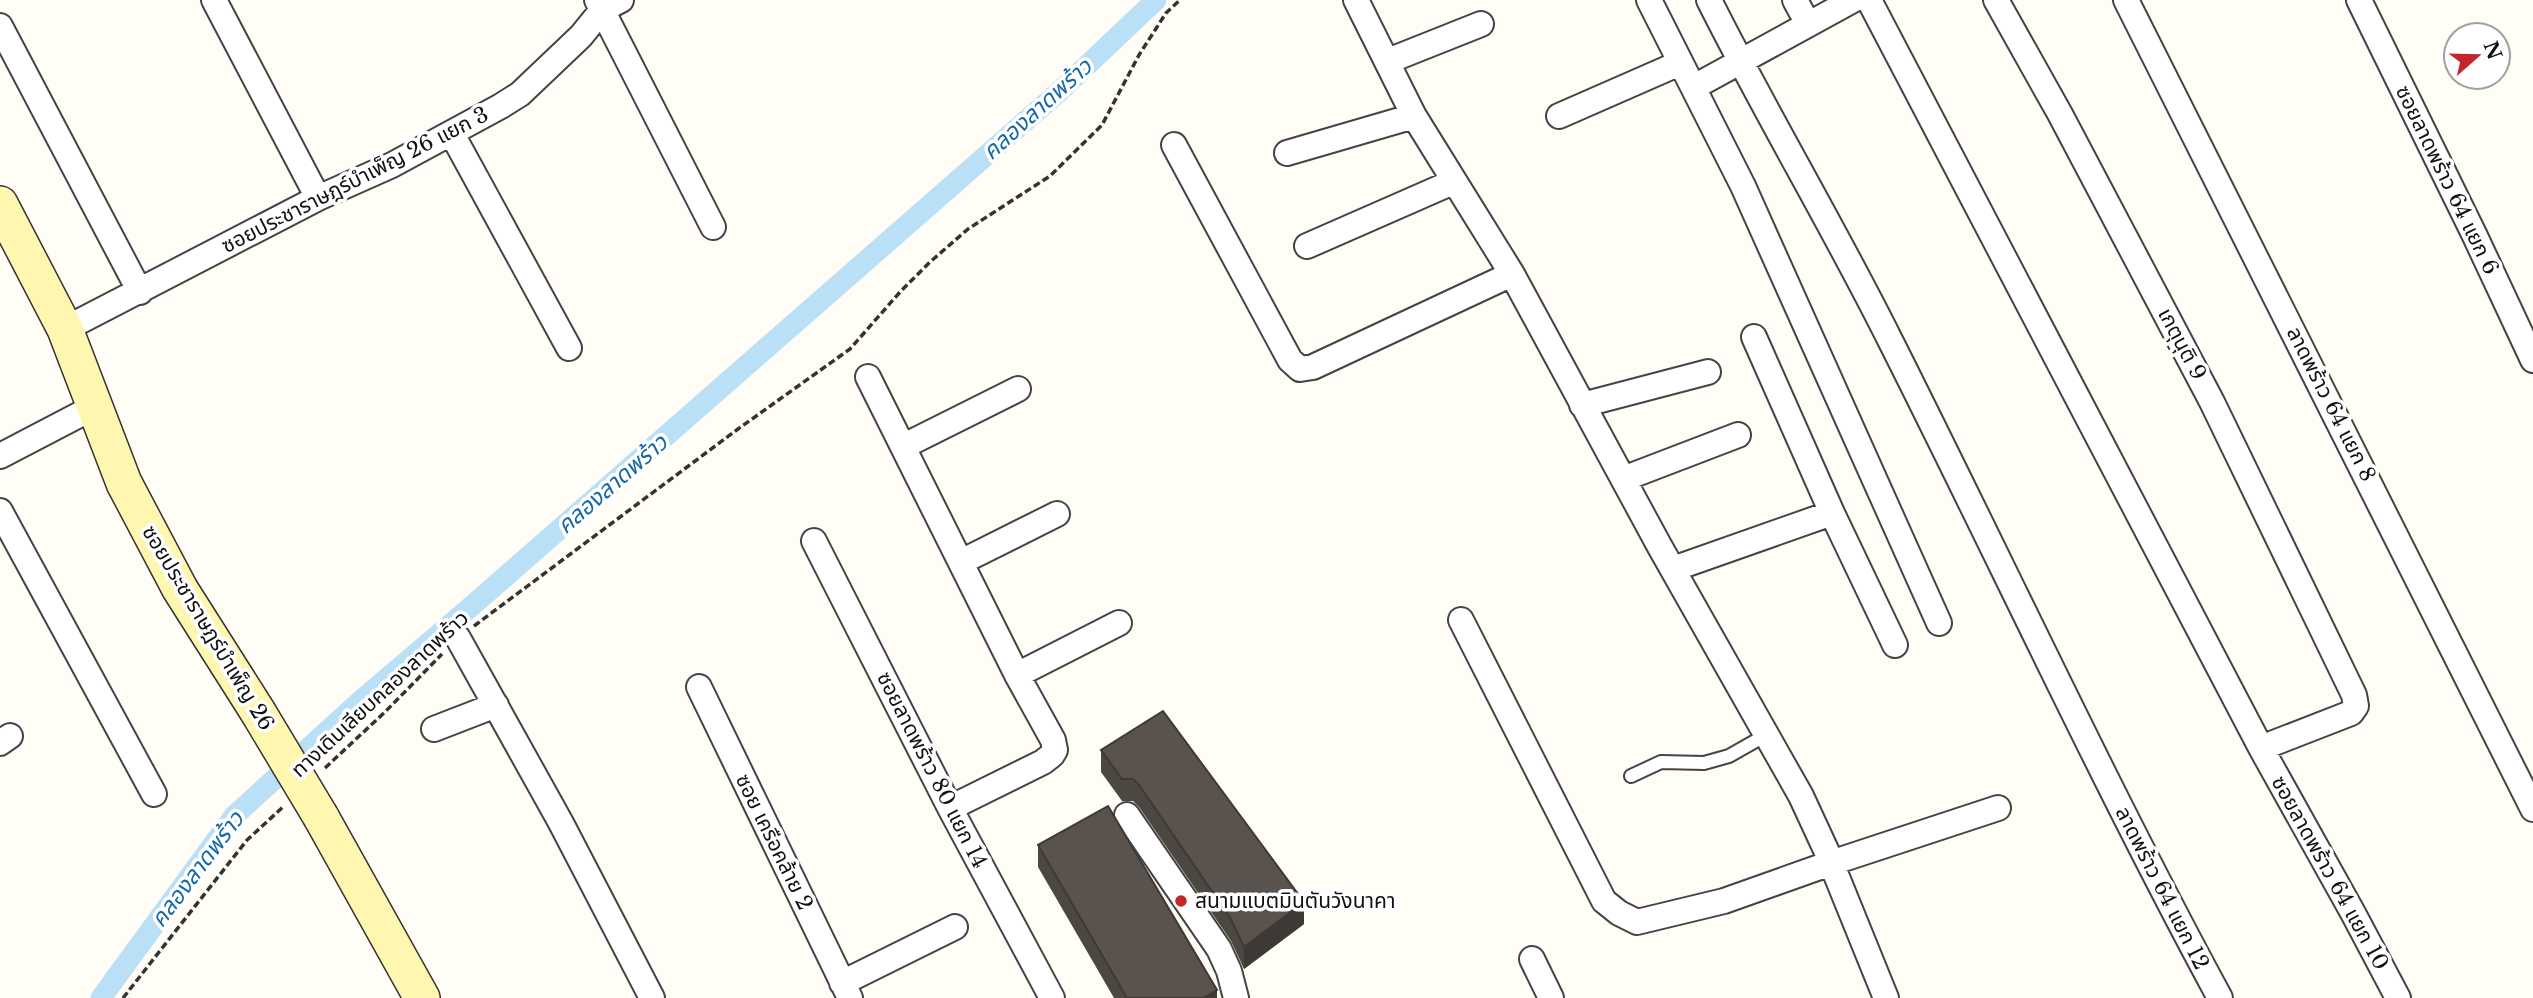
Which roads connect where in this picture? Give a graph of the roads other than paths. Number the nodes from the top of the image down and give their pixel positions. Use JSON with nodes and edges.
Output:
{"nodes":[{"id":1,"x":214,"y":0,"type":"edge"},
{"id":2,"x":1356,"y":0,"type":"edge"},
{"id":3,"x":1649,"y":0,"type":"edge"},
{"id":4,"x":1709,"y":0,"type":"edge"},
{"id":5,"x":1795,"y":0,"type":"edge"},
{"id":6,"x":1853,"y":0,"type":"edge"},
{"id":7,"x":1869,"y":0,"type":"edge"},
{"id":8,"x":1996,"y":0,"type":"edge"},
{"id":9,"x":2126,"y":0,"type":"edge"},
{"id":10,"x":2359,"y":0,"type":"edge"},
{"id":11,"x":607,"y":3,"type":"edge"},
{"id":12,"x":1481,"y":24,"type":"dead end"},
{"id":13,"x":1808,"y":24,"type":"junction"},
{"id":14,"x":0,"y":26,"type":"edge"},
{"id":15,"x":1388,"y":61,"type":"junction"},
{"id":16,"x":1740,"y":61,"type":"junction"},
{"id":17,"x":1680,"y":62,"type":"junction"},
{"id":18,"x":1694,"y":87,"type":"junction"},
{"id":19,"x":1414,"y":116,"type":"junction"},
{"id":20,"x":1559,"y":116,"type":"dead end"},
{"id":21,"x":453,"y":134,"type":"junction"},
{"id":22,"x":1174,"y":145,"type":"dead end"},
{"id":23,"x":1287,"y":153,"type":"dead end"},
{"id":24,"x":1452,"y":181,"type":"junction"},
{"id":25,"x":318,"y":198,"type":"junction"},
{"id":26,"x":0,"y":204,"type":"edge"},
{"id":27,"x":713,"y":227,"type":"dead end"},
{"id":28,"x":1307,"y":246,"type":"dead end"},
{"id":29,"x":1512,"y":274,"type":"junction"},
{"id":30,"x":140,"y":292,"type":"junction"},
{"id":31,"x":65,"y":329,"type":"junction"},
{"id":32,"x":1754,"y":337,"type":"dead end"},
{"id":33,"x":569,"y":348,"type":"dead end"},
{"id":34,"x":2533,"y":360,"type":"edge"},
{"id":35,"x":1708,"y":372,"type":"dead end"},
{"id":36,"x":868,"y":377,"type":"dead end"},
{"id":37,"x":1018,"y":389,"type":"dead end"},
{"id":38,"x":1582,"y":405,"type":"junction"},
{"id":39,"x":94,"y":407,"type":"junction"},
{"id":40,"x":1738,"y":435,"type":"dead end"},
{"id":41,"x":904,"y":446,"type":"junction"},
{"id":42,"x":0,"y":456,"type":"edge"},
{"id":43,"x":1623,"y":479,"type":"junction"},
{"id":44,"x":0,"y":511,"type":"edge"},
{"id":45,"x":1832,"y":513,"type":"junction"},
{"id":46,"x":1057,"y":514,"type":"dead end"},
{"id":47,"x":814,"y":541,"type":"dead end"},
{"id":48,"x":961,"y":562,"type":"junction"},
{"id":49,"x":1673,"y":569,"type":"junction"},
{"id":50,"x":1461,"y":620,"type":"dead end"},
{"id":51,"x":1119,"y":623,"type":"dead end"},
{"id":52,"x":1939,"y":623,"type":"dead end"},
{"id":53,"x":458,"y":638,"type":"road end"},
{"id":54,"x":1895,"y":645,"type":"dead end"},
{"id":55,"x":1017,"y":675,"type":"junction"},
{"id":56,"x":699,"y":687,"type":"dead end"},
{"id":57,"x":496,"y":705,"type":"junction"},
{"id":58,"x":434,"y":729,"type":"dead end"},
{"id":59,"x":1766,"y":736,"type":"junction"},
{"id":60,"x":2261,"y":748,"type":"junction"},
{"id":61,"x":1631,"y":776,"type":"dead end"},
{"id":62,"x":154,"y":794,"type":"dead end"},
{"id":63,"x":950,"y":808,"type":"junction"},
{"id":64,"x":1998,"y":808,"type":"dead end"},
{"id":65,"x":2533,"y":809,"type":"edge"},
{"id":66,"x":1128,"y":815,"type":"dead end"},
{"id":67,"x":1830,"y":863,"type":"junction"},
{"id":68,"x":955,"y":927,"type":"dead end"},
{"id":69,"x":1532,"y":958,"type":"dead end"},
{"id":70,"x":846,"y":990,"type":"edge"},
{"id":71,"x":422,"y":998,"type":"edge"},
{"id":72,"x":652,"y":998,"type":"edge"},
{"id":73,"x":1052,"y":998,"type":"edge"},
{"id":74,"x":1236,"y":998,"type":"edge"},
{"id":75,"x":1551,"y":998,"type":"edge"},
{"id":76,"x":1886,"y":998,"type":"edge"},
{"id":77,"x":2220,"y":998,"type":"edge"},
{"id":78,"x":2398,"y":998,"type":"edge"}],
"edges":[{"from":1,"to":25,"type":"street"},
{"from":2,"to":15,"type":"street"},
{"from":3,"to":17,"type":"street"},
{"from":4,"to":16,"type":"street","name":"ลาดพร้าว 64 แยก 12"},
{"from":5,"to":13,"type":"street"},
{"from":6,"to":13,"type":"street"},
{"from":7,"to":60,"type":"street","name":"ซอยลาดพร้าว 64 แยก 10"},
{"from":8,"to":60,"type":"street","name":"เกตุนุติ 9"},
{"from":9,"to":65,"type":"street","name":"ลาดพร้าว 64 แยก 8"},
{"from":10,"to":34,"type":"street","name":"ซอยลาดพร้าว 64 แยก 6"},
{"from":11,"to":21,"type":"street","name":"ซอยประชาราษฎร์บำเพ็ญ 26 แยก 3"},
{"from":11,"to":27,"type":"street"},
{"from":12,"to":15,"type":"street"},
{"from":13,"to":16,"type":"street"},
{"from":14,"to":30,"type":"street"},
{"from":15,"to":19,"type":"street"},
{"from":16,"to":18,"type":"street"},
{"from":16,"to":77,"type":"street","name":"ลาดพร้าว 64 แยก 12"},
{"from":17,"to":18,"type":"street"},
{"from":17,"to":20,"type":"street"},
{"from":18,"to":52,"type":"street"},
{"from":19,"to":23,"type":"street"},
{"from":19,"to":24,"type":"street"},
{"from":21,"to":25,"type":"street","name":"ซอยประชาราษฎร์บำเพ็ญ 26 แยก 3"},
{"from":21,"to":33,"type":"street"},
{"from":22,"to":29,"type":"street"},
{"from":24,"to":28,"type":"street"},
{"from":24,"to":29,"type":"street"},
{"from":25,"to":30,"type":"street","name":"ซอยประชาราษฎร์บำเพ็ญ 26 แยก 3"},
{"from":26,"to":31,"type":"street","name":"ซอยประชาราษฎร์บำเพ็ญ 26"},
{"from":29,"to":38,"type":"street"},
{"from":30,"to":31,"type":"street","name":"ซอยประชาราษฎร์บำเพ็ญ 26 แยก 3"},
{"from":31,"to":39,"type":"street","name":"ซอยประชาราษฎร์บำเพ็ญ 26"},
{"from":32,"to":45,"type":"street"},
{"from":35,"to":38,"type":"street"},
{"from":36,"to":41,"type":"street"},
{"from":37,"to":41,"type":"street"},
{"from":38,"to":43,"type":"street"},
{"from":39,"to":42,"type":"street"},
{"from":39,"to":71,"type":"street","name":"ซอยประชาราษฎร์บำเพ็ญ 26","bridge":true},
{"from":40,"to":43,"type":"street"},
{"from":41,"to":48,"type":"street"},
{"from":43,"to":49,"type":"street"},
{"from":44,"to":62,"type":"street"},
{"from":45,"to":49,"type":"street"},
{"from":45,"to":54,"type":"street"},
{"from":46,"to":48,"type":"street"},
{"from":47,"to":63,"type":"street","name":"ซอยลาดพร้าว 80 แยก 14"},
{"from":48,"to":55,"type":"street"},
{"from":49,"to":59,"type":"street"},
{"from":50,"to":67,"type":"street"},
{"from":51,"to":55,"type":"street"},
{"from":53,"to":57,"type":"street"},
{"from":55,"to":63,"type":"street"},
{"from":56,"to":70,"type":"street","name":"ซอย เครือคล้าย 2"},
{"from":57,"to":58,"type":"street"},
{"from":57,"to":72,"type":"street"},
{"from":59,"to":61,"type":"lane"},
{"from":59,"to":67,"type":"street"},
{"from":60,"to":78,"type":"street","name":"ซอยลาดพร้าว 64 แยก 10"},
{"from":63,"to":73,"type":"street","name":"ซอยลาดพร้าว 80 แยก 14"},
{"from":64,"to":67,"type":"street"},
{"from":66,"to":74,"type":"street"},
{"from":67,"to":76,"type":"street"},
{"from":68,"to":70,"type":"street"},
{"from":69,"to":75,"type":"street"}]}
